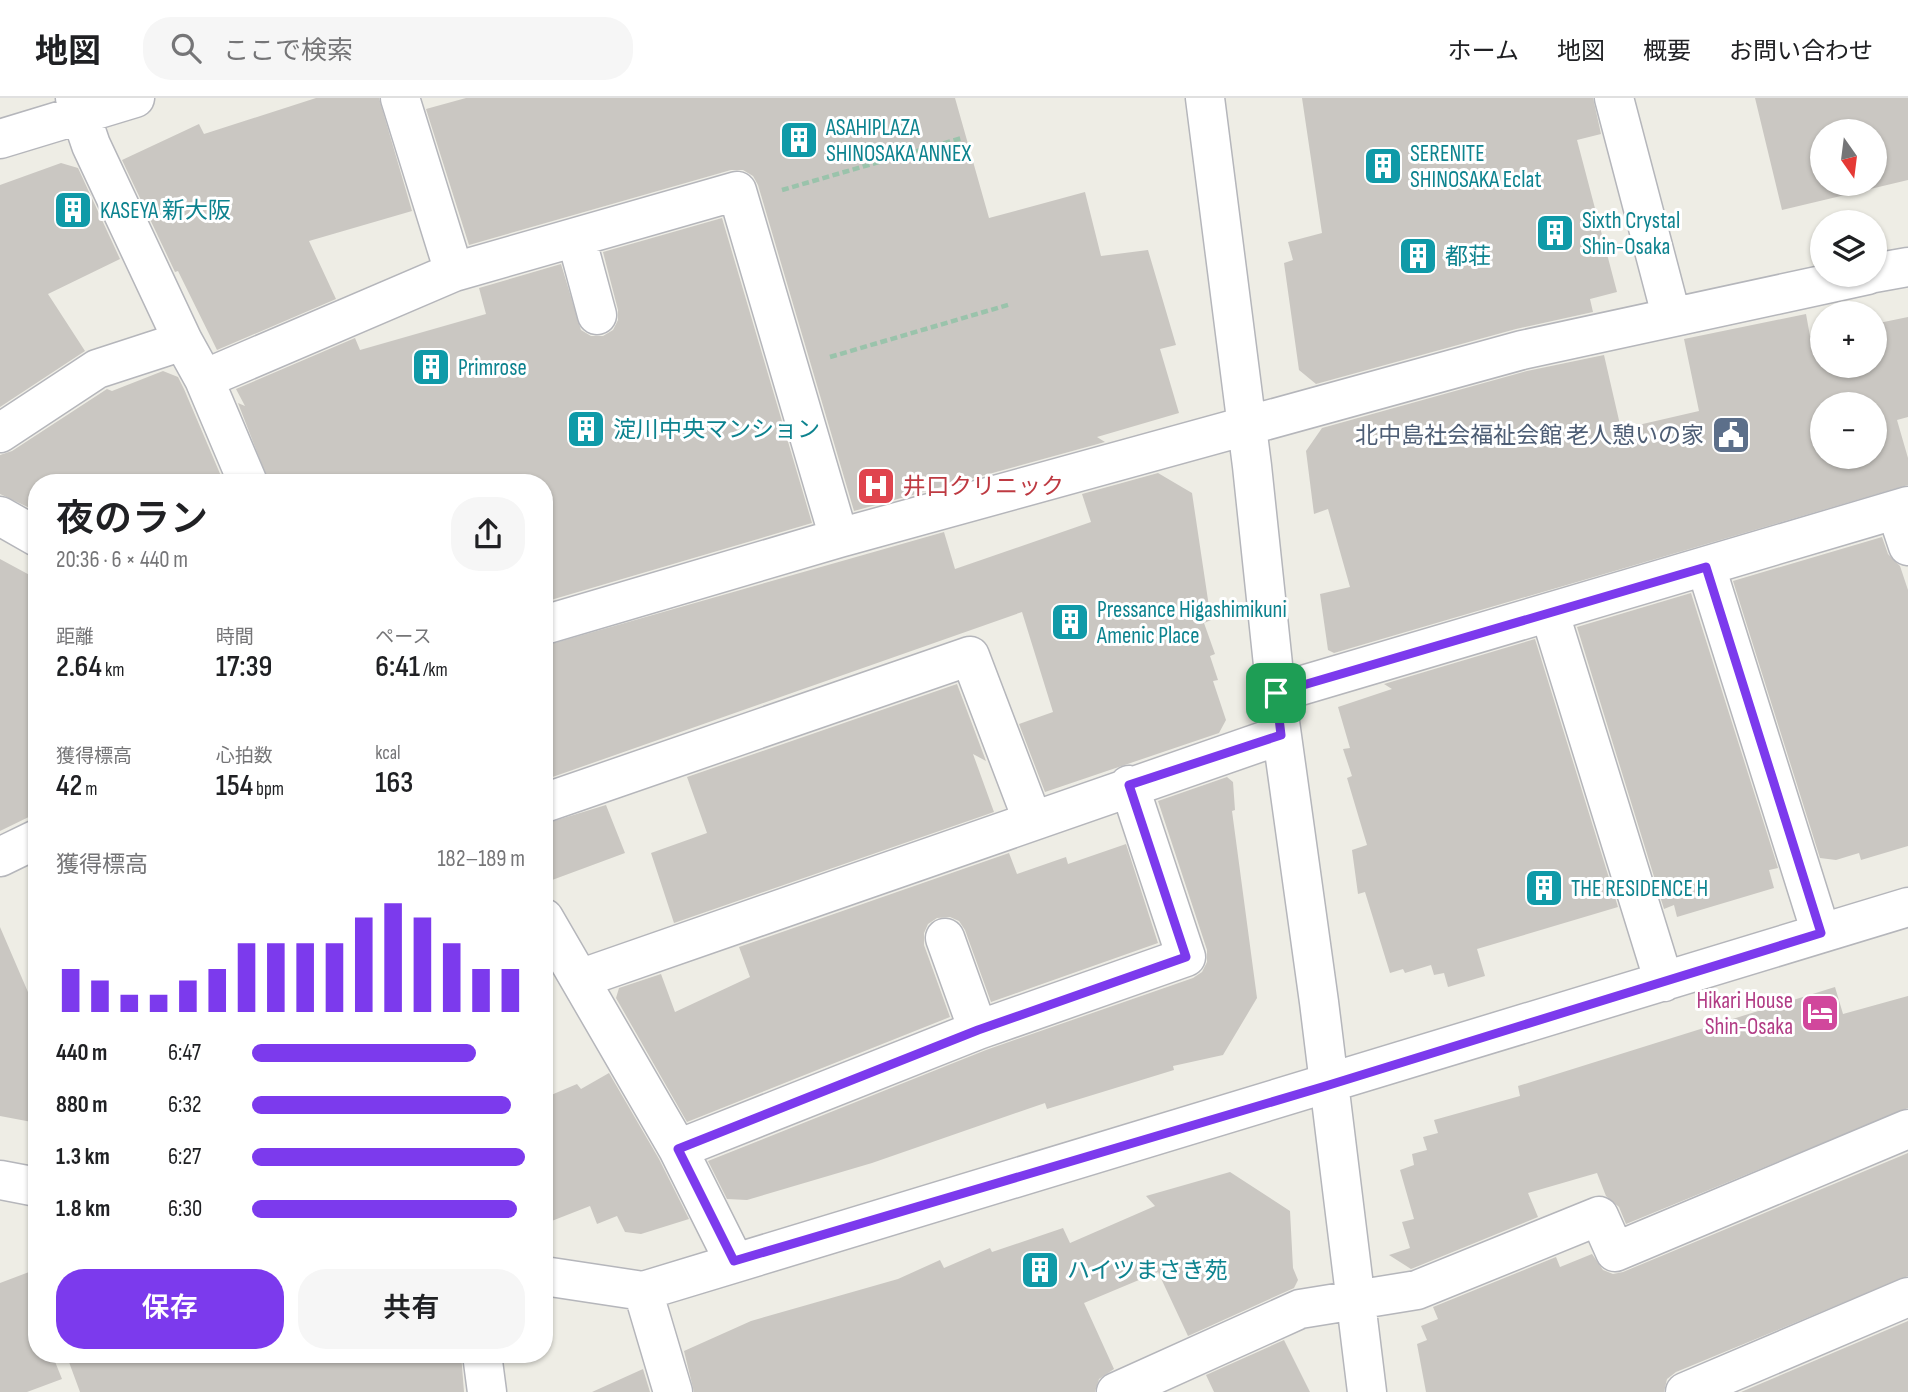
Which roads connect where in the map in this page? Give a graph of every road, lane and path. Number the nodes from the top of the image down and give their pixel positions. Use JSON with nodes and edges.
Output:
{"nodes":[{"id":1,"x":135,"y":98,"type":"edge"},
{"id":2,"x":400,"y":98,"type":"edge"},
{"id":3,"x":1205,"y":98,"type":"edge"},
{"id":4,"x":1614,"y":98,"type":"edge"},
{"id":5,"x":78,"y":106,"type":"edge"},
{"id":6,"x":962,"y":138,"type":"dead end"},
{"id":7,"x":0,"y":139,"type":"edge"},
{"id":8,"x":740,"y":202,"type":"junction"},
{"id":9,"x":576,"y":237,"type":"junction"},
{"id":10,"x":1908,"y":267,"type":"edge"},
{"id":11,"x":1887,"y":271,"type":"edge"},
{"id":12,"x":454,"y":272,"type":"junction"},
{"id":13,"x":1810,"y":287,"type":"edge"},
{"id":14,"x":1011,"y":304,"type":"dead end"},
{"id":15,"x":597,"y":314,"type":"dead end"},
{"id":16,"x":1671,"y":315,"type":"junction"},
{"id":17,"x":183,"y":341,"type":"junction"},
{"id":18,"x":788,"y":369,"type":"junction"},
{"id":19,"x":204,"y":379,"type":"junction"},
{"id":20,"x":1246,"y":428,"type":"junction"},
{"id":21,"x":0,"y":433,"type":"edge"},
{"id":22,"x":244,"y":474,"type":"edge"},
{"id":23,"x":1902,"y":508,"type":"edge"},
{"id":24,"x":0,"y":516,"type":"edge"},
{"id":25,"x":28,"y":532,"type":"edge"},
{"id":26,"x":839,"y":538,"type":"junction"},
{"id":27,"x":1908,"y":546,"type":"edge"},
{"id":28,"x":1706,"y":567,"type":"junction"},
{"id":29,"x":1550,"y":614,"type":"junction"},
{"id":30,"x":553,"y":622,"type":"edge"},
{"id":31,"x":1276,"y":693,"type":"junction"},
{"id":32,"x":1281,"y":735,"type":"junction"},
{"id":33,"x":1129,"y":785,"type":"junction"},
{"id":34,"x":553,"y":800,"type":"edge"},
{"id":35,"x":1032,"y":819,"type":"junction"},
{"id":36,"x":28,"y":843,"type":"edge"},
{"id":37,"x":0,"y":857,"type":"edge"},
{"id":38,"x":1908,"y":907,"type":"edge"},
{"id":39,"x":553,"y":932,"type":"edge"},
{"id":40,"x":1821,"y":933,"type":"junction"},
{"id":41,"x":945,"y":938,"type":"dead end"},
{"id":42,"x":582,"y":978,"type":"junction"},
{"id":43,"x":1664,"y":982,"type":"junction"},
{"id":44,"x":978,"y":1030,"type":"junction"},
{"id":45,"x":1329,"y":1085,"type":"junction"},
{"id":46,"x":1908,"y":1129,"type":"edge"},
{"id":47,"x":678,"y":1149,"type":"junction"},
{"id":48,"x":0,"y":1180,"type":"edge"},
{"id":49,"x":28,"y":1185,"type":"edge"},
{"id":50,"x":734,"y":1261,"type":"junction"},
{"id":51,"x":553,"y":1277,"type":"edge"},
{"id":52,"x":643,"y":1291,"type":"junction"},
{"id":53,"x":1908,"y":1297,"type":"edge"},
{"id":54,"x":1355,"y":1300,"type":"junction"},
{"id":55,"x":483,"y":1363,"type":"edge"},
{"id":56,"x":487,"y":1392,"type":"edge"},
{"id":57,"x":673,"y":1392,"type":"edge"},
{"id":58,"x":1116,"y":1392,"type":"edge"},
{"id":59,"x":1367,"y":1392,"type":"edge"},
{"id":60,"x":1685,"y":1392,"type":"edge"}],
"edges":[{"from":1,"to":5,"type":"street"},
{"from":2,"to":12,"type":"street"},
{"from":3,"to":20,"type":"street"},
{"from":4,"to":16,"type":"street"},
{"from":5,"to":7,"type":"street"},
{"from":5,"to":17,"type":"street"},
{"from":6,"to":8,"type":"path"},
{"from":8,"to":9,"type":"street"},
{"from":8,"to":18,"type":"street"},
{"from":9,"to":12,"type":"street"},
{"from":9,"to":15,"type":"street"},
{"from":10,"to":11,"type":"street"},
{"from":12,"to":19,"type":"street"},
{"from":13,"to":16,"type":"street"},
{"from":14,"to":18,"type":"path"},
{"from":16,"to":20,"type":"street"},
{"from":17,"to":19,"type":"street"},
{"from":17,"to":21,"type":"street"},
{"from":18,"to":26,"type":"street"},
{"from":19,"to":22,"type":"street"},
{"from":20,"to":26,"type":"street"},
{"from":20,"to":31,"type":"street"},
{"from":23,"to":27,"type":"street"},
{"from":23,"to":28,"type":"street"},
{"from":24,"to":25,"type":"street"},
{"from":26,"to":30,"type":"street"},
{"from":28,"to":29,"type":"street"},
{"from":28,"to":40,"type":"street"},
{"from":29,"to":31,"type":"street"},
{"from":29,"to":43,"type":"street"},
{"from":31,"to":32,"type":"street"},
{"from":32,"to":33,"type":"street"},
{"from":32,"to":45,"type":"street"},
{"from":33,"to":35,"type":"street"},
{"from":33,"to":44,"type":"street"},
{"from":34,"to":35,"type":"street"},
{"from":35,"to":42,"type":"street"},
{"from":36,"to":37,"type":"street"},
{"from":38,"to":40,"type":"street"},
{"from":39,"to":42,"type":"street"},
{"from":40,"to":43,"type":"street"},
{"from":41,"to":44,"type":"street"},
{"from":42,"to":47,"type":"street"},
{"from":43,"to":45,"type":"street"},
{"from":44,"to":47,"type":"street"},
{"from":45,"to":50,"type":"street"},
{"from":45,"to":54,"type":"street"},
{"from":46,"to":54,"type":"street"},
{"from":47,"to":50,"type":"street"},
{"from":48,"to":49,"type":"street"},
{"from":50,"to":52,"type":"street"},
{"from":51,"to":52,"type":"street"},
{"from":52,"to":57,"type":"street"},
{"from":53,"to":60,"type":"street"},
{"from":54,"to":58,"type":"street"},
{"from":54,"to":59,"type":"street"},
{"from":55,"to":56,"type":"street"}]}
